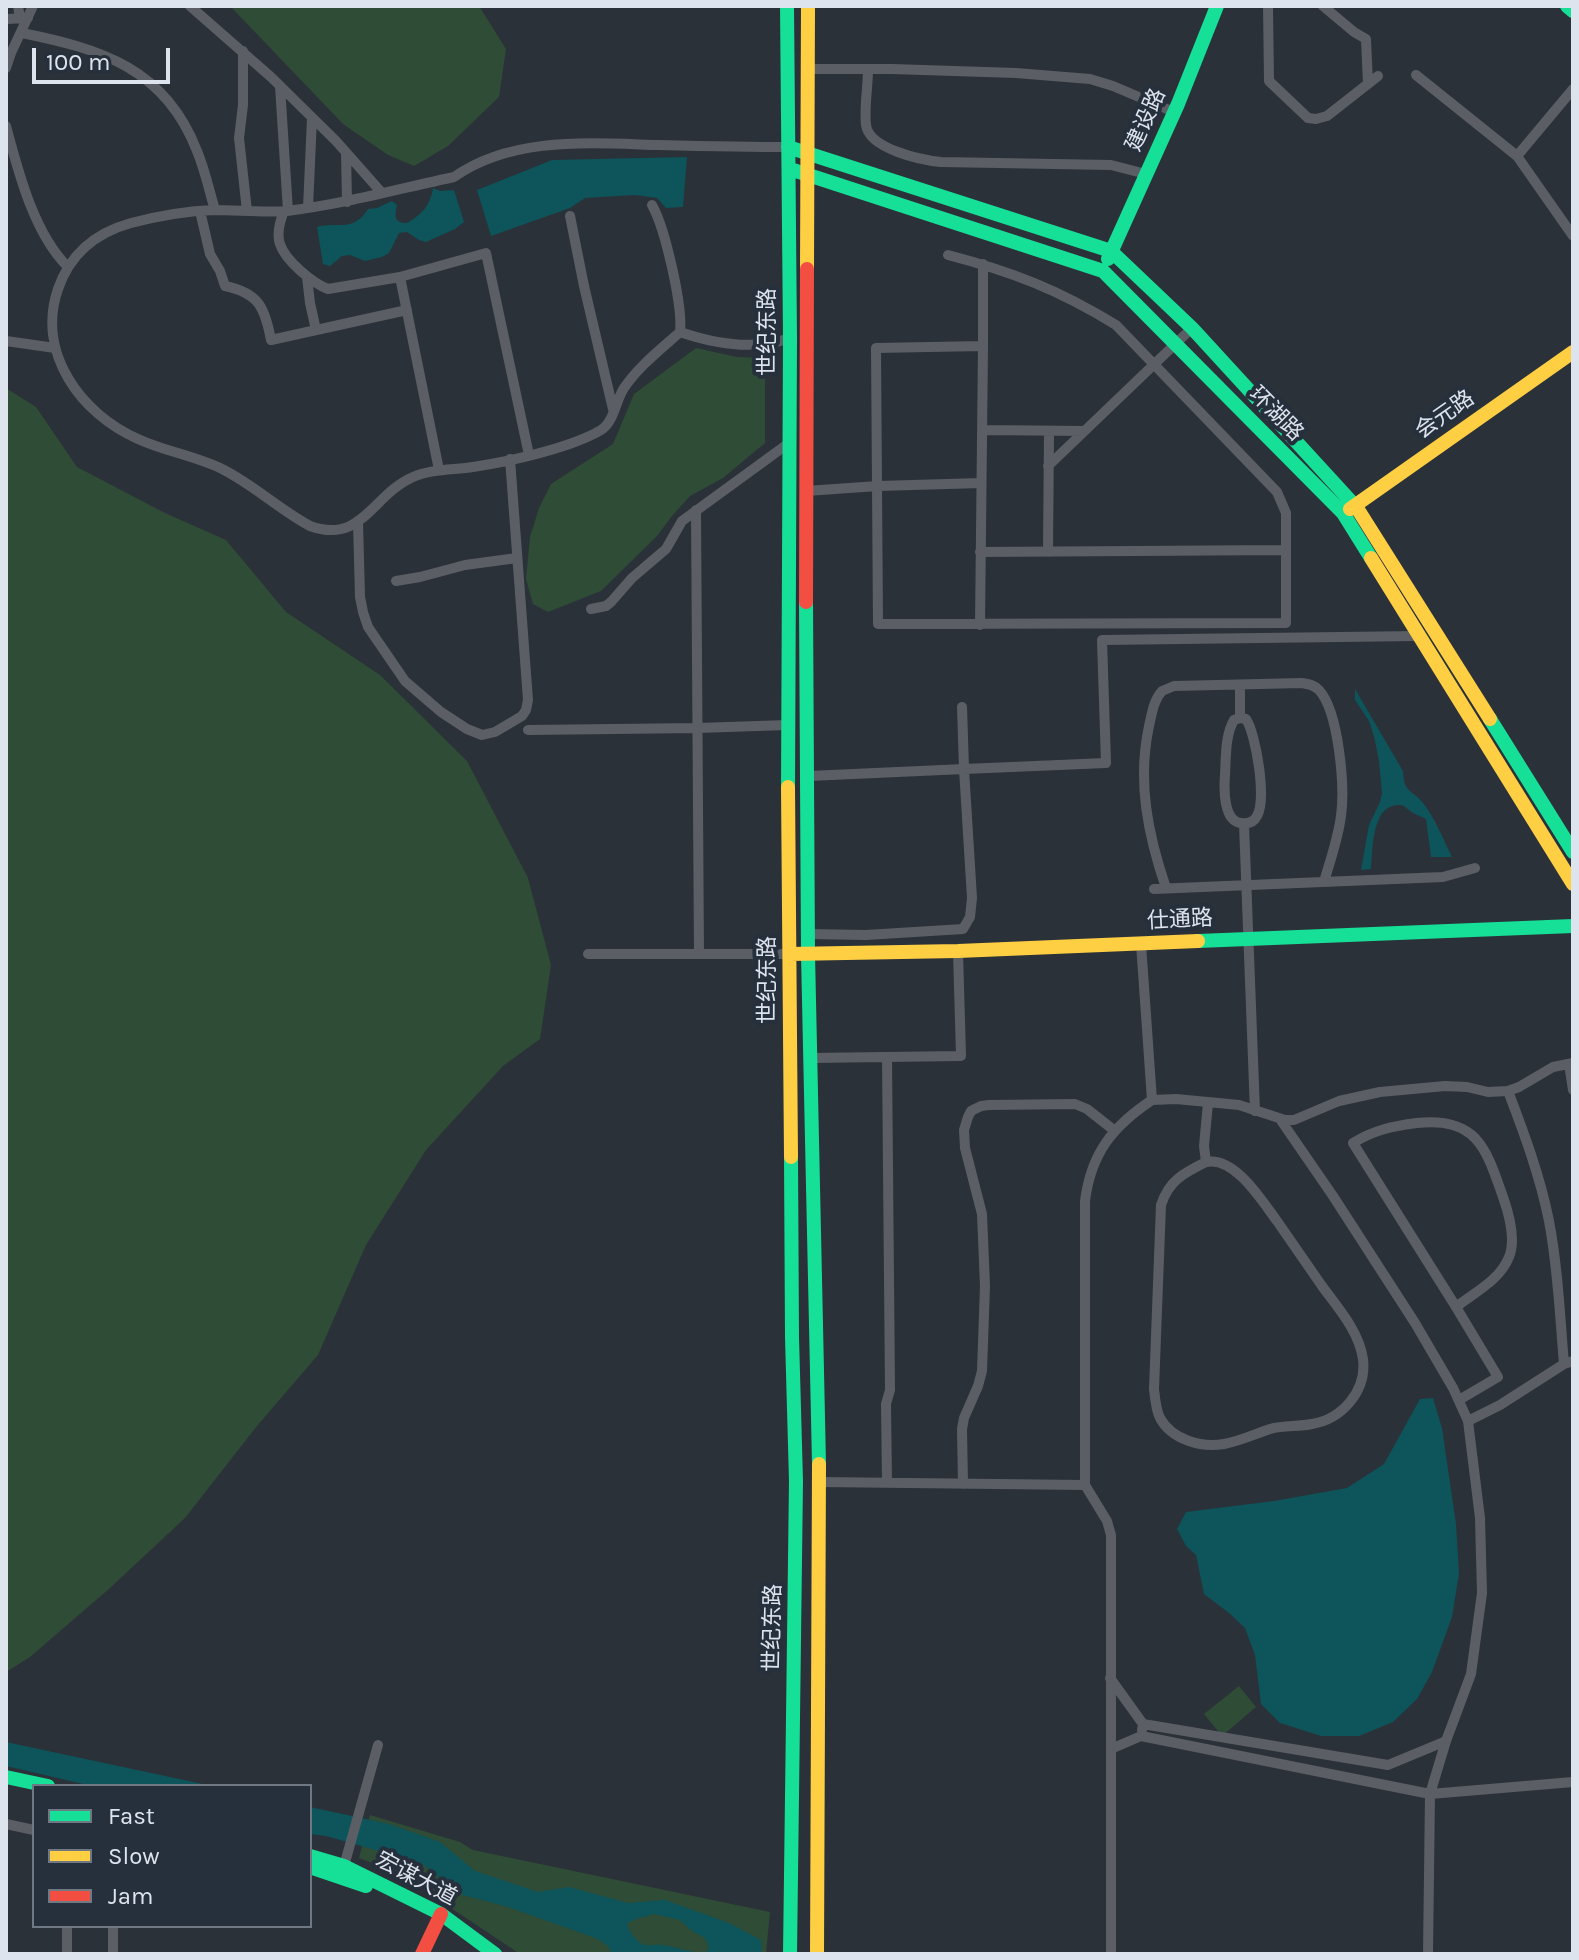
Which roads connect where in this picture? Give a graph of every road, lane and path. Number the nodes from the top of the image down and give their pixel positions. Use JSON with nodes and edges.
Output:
{"nodes":[{"id":1,"x":18,"y":6,"type":"edge"},
{"id":2,"x":33,"y":6,"type":"edge"},
{"id":3,"x":190,"y":6,"type":"edge"},
{"id":4,"x":787,"y":6,"type":"edge"},
{"id":5,"x":808,"y":6,"type":"edge"},
{"id":6,"x":1217,"y":6,"type":"edge"},
{"id":7,"x":1268,"y":6,"type":"edge"},
{"id":8,"x":1323,"y":6,"type":"edge"},
{"id":9,"x":1567,"y":6,"type":"edge"},
{"id":10,"x":1573,"y":11,"type":"edge"},
{"id":11,"x":24,"y":18,"type":"junction"},
{"id":12,"x":6,"y":19,"type":"edge"},
{"id":13,"x":22,"y":33,"type":"junction"},
{"id":14,"x":243,"y":51,"type":"junction"},
{"id":15,"x":6,"y":68,"type":"edge"},
{"id":16,"x":808,"y":69,"type":"junction"},
{"id":17,"x":868,"y":69,"type":"junction"},
{"id":18,"x":1416,"y":75,"type":"dead end"},
{"id":19,"x":1378,"y":76,"type":"dead end"},
{"id":20,"x":1368,"y":84,"type":"junction"},
{"id":21,"x":280,"y":86,"type":"junction"},
{"id":22,"x":1573,"y":89,"type":"edge"},
{"id":23,"x":1174,"y":112,"type":"junction"},
{"id":24,"x":312,"y":118,"type":"junction"},
{"id":25,"x":6,"y":126,"type":"edge"},
{"id":26,"x":788,"y":147,"type":"junction"},
{"id":27,"x":346,"y":153,"type":"junction"},
{"id":28,"x":806,"y":154,"type":"junction"},
{"id":29,"x":1517,"y":156,"type":"junction"},
{"id":30,"x":790,"y":169,"type":"junction"},
{"id":31,"x":1146,"y":174,"type":"junction"},
{"id":32,"x":807,"y":175,"type":"junction"},
{"id":33,"x":382,"y":193,"type":"junction"},
{"id":34,"x":347,"y":202,"type":"junction"},
{"id":35,"x":652,"y":205,"type":"dead end"},
{"id":36,"x":308,"y":208,"type":"junction"},
{"id":37,"x":215,"y":210,"type":"junction"},
{"id":38,"x":200,"y":211,"type":"junction"},
{"id":39,"x":247,"y":211,"type":"junction"},
{"id":40,"x":286,"y":211,"type":"junction"},
{"id":41,"x":570,"y":216,"type":"dead end"},
{"id":42,"x":1573,"y":236,"type":"edge"},
{"id":43,"x":1111,"y":251,"type":"junction"},
{"id":44,"x":948,"y":255,"type":"dead end"},
{"id":45,"x":983,"y":264,"type":"junction"},
{"id":46,"x":68,"y":267,"type":"junction"},
{"id":47,"x":1103,"y":271,"type":"junction"},
{"id":48,"x":307,"y":277,"type":"junction"},
{"id":49,"x":400,"y":277,"type":"junction"},
{"id":50,"x":407,"y":310,"type":"junction"},
{"id":51,"x":1192,"y":328,"type":"junction"},
{"id":52,"x":316,"y":330,"type":"junction"},
{"id":53,"x":680,"y":332,"type":"junction"},
{"id":54,"x":790,"y":338,"type":"junction"},
{"id":55,"x":6,"y":341,"type":"edge"},
{"id":56,"x":1175,"y":344,"type":"junction"},
{"id":57,"x":983,"y":346,"type":"junction"},
{"id":58,"x":55,"y":348,"type":"junction"},
{"id":59,"x":1573,"y":352,"type":"edge"},
{"id":60,"x":1154,"y":365,"type":"junction"},
{"id":61,"x":614,"y":410,"type":"junction"},
{"id":62,"x":983,"y":430,"type":"junction"},
{"id":63,"x":1049,"y":431,"type":"junction"},
{"id":64,"x":1084,"y":431,"type":"junction"},
{"id":65,"x":789,"y":443,"type":"junction"},
{"id":66,"x":529,"y":455,"type":"junction"},
{"id":67,"x":510,"y":459,"type":"junction"},
{"id":68,"x":1048,"y":466,"type":"junction"},
{"id":69,"x":439,"y":470,"type":"junction"},
{"id":70,"x":981,"y":483,"type":"junction"},
{"id":71,"x":878,"y":486,"type":"junction"},
{"id":72,"x":806,"y":491,"type":"junction"},
{"id":73,"x":1349,"y":509,"type":"junction"},
{"id":74,"x":696,"y":510,"type":"junction"},
{"id":75,"x":358,"y":522,"type":"junction"},
{"id":76,"x":1286,"y":550,"type":"junction"},
{"id":77,"x":980,"y":552,"type":"junction"},
{"id":78,"x":1048,"y":552,"type":"junction"},
{"id":79,"x":517,"y":558,"type":"junction"},
{"id":80,"x":396,"y":581,"type":"dead end"},
{"id":81,"x":591,"y":609,"type":"dead end"},
{"id":82,"x":980,"y":625,"type":"junction"},
{"id":83,"x":1419,"y":636,"type":"junction"},
{"id":84,"x":1240,"y":685,"type":"junction"},
{"id":85,"x":962,"y":707,"type":"dead end"},
{"id":86,"x":1240,"y":718,"type":"junction"},
{"id":87,"x":787,"y":725,"type":"junction"},
{"id":88,"x":698,"y":728,"type":"junction"},
{"id":89,"x":528,"y":730,"type":"dead end"},
{"id":90,"x":964,"y":769,"type":"junction"},
{"id":91,"x":809,"y":776,"type":"junction"},
{"id":92,"x":1244,"y":824,"type":"junction"},
{"id":93,"x":1573,"y":852,"type":"edge"},
{"id":94,"x":1475,"y":868,"type":"dead end"},
{"id":95,"x":1324,"y":882,"type":"junction"},
{"id":96,"x":1573,"y":884,"type":"edge"},
{"id":97,"x":1248,"y":885,"type":"junction"},
{"id":98,"x":1166,"y":888,"type":"junction"},
{"id":99,"x":1154,"y":889,"type":"dead end"},
{"id":100,"x":1573,"y":926,"type":"edge"},
{"id":101,"x":808,"y":934,"type":"junction"},
{"id":102,"x":1573,"y":935,"type":"edge"},
{"id":103,"x":1248,"y":943,"type":"junction"},
{"id":104,"x":1141,"y":947,"type":"junction"},
{"id":105,"x":699,"y":953,"type":"junction"},
{"id":106,"x":588,"y":954,"type":"dead end"},
{"id":107,"x":958,"y":954,"type":"junction"},
{"id":108,"x":808,"y":958,"type":"junction"},
{"id":109,"x":790,"y":959,"type":"junction"},
{"id":110,"x":887,"y":1057,"type":"junction"},
{"id":111,"x":811,"y":1058,"type":"junction"},
{"id":112,"x":1571,"y":1064,"type":"edge"},
{"id":113,"x":1573,"y":1090,"type":"edge"},
{"id":114,"x":1508,"y":1091,"type":"junction"},
{"id":115,"x":1152,"y":1100,"type":"junction"},
{"id":116,"x":1208,"y":1103,"type":"junction"},
{"id":117,"x":1255,"y":1111,"type":"junction"},
{"id":118,"x":1280,"y":1119,"type":"junction"},
{"id":119,"x":1115,"y":1131,"type":"junction"},
{"id":120,"x":1206,"y":1162,"type":"junction"},
{"id":121,"x":1456,"y":1307,"type":"junction"},
{"id":122,"x":1568,"y":1362,"type":"edge"},
{"id":123,"x":1459,"y":1400,"type":"junction"},
{"id":124,"x":1468,"y":1421,"type":"junction"},
{"id":125,"x":796,"y":1481,"type":"junction"},
{"id":126,"x":819,"y":1482,"type":"junction"},
{"id":127,"x":887,"y":1483,"type":"junction"},
{"id":128,"x":963,"y":1484,"type":"junction"},
{"id":129,"x":1085,"y":1485,"type":"junction"},
{"id":130,"x":1110,"y":1678,"type":"junction"},
{"id":131,"x":819,"y":1722,"type":"junction"},
{"id":132,"x":793,"y":1729,"type":"junction"},
{"id":133,"x":1142,"y":1730,"type":"junction"},
{"id":134,"x":1446,"y":1741,"type":"junction"},
{"id":135,"x":378,"y":1745,"type":"dead end"},
{"id":136,"x":1111,"y":1749,"type":"junction"},
{"id":137,"x":6,"y":1777,"type":"edge"},
{"id":138,"x":1573,"y":1782,"type":"edge"},
{"id":139,"x":6,"y":1784,"type":"edge"},
{"id":140,"x":39,"y":1784,"type":"edge"},
{"id":141,"x":32,"y":1790,"type":"edge"},
{"id":142,"x":1430,"y":1794,"type":"junction"},
{"id":143,"x":818,"y":1811,"type":"junction"},
{"id":144,"x":791,"y":1813,"type":"junction"},
{"id":145,"x":6,"y":1824,"type":"edge"},
{"id":146,"x":32,"y":1830,"type":"edge"},
{"id":147,"x":312,"y":1857,"type":"edge"},
{"id":148,"x":344,"y":1866,"type":"junction"},
{"id":149,"x":312,"y":1868,"type":"edge"},
{"id":150,"x":439,"y":1918,"type":"junction"},
{"id":151,"x":67,"y":1928,"type":"edge"},
{"id":152,"x":113,"y":1928,"type":"edge"},
{"id":153,"x":67,"y":1954,"type":"edge"},
{"id":154,"x":113,"y":1954,"type":"edge"},
{"id":155,"x":422,"y":1954,"type":"edge"},
{"id":156,"x":482,"y":1954,"type":"edge"},
{"id":157,"x":495,"y":1954,"type":"edge"},
{"id":158,"x":790,"y":1954,"type":"edge"},
{"id":159,"x":817,"y":1954,"type":"edge"},
{"id":160,"x":1111,"y":1954,"type":"edge"},
{"id":161,"x":1428,"y":1954,"type":"edge"}],
"edges":[{"from":1,"to":11,"type":"street"},
{"from":2,"to":11,"type":"street"},
{"from":3,"to":14,"type":"street"},
{"from":4,"to":26,"type":"main road","name":"世纪东路"},
{"from":5,"to":16,"type":"main road","name":"世纪东路"},
{"from":6,"to":23,"type":"main road","name":"建设路"},
{"from":7,"to":20,"type":"street"},
{"from":8,"to":20,"type":"street"},
{"from":9,"to":10,"type":"main road"},
{"from":11,"to":12,"type":"street"},
{"from":11,"to":13,"type":"street"},
{"from":13,"to":15,"type":"street"},
{"from":13,"to":37,"type":"street"},
{"from":14,"to":21,"type":"street"},
{"from":14,"to":39,"type":"street"},
{"from":16,"to":17,"type":"street"},
{"from":16,"to":28,"type":"main road","name":"世纪东路"},
{"from":17,"to":23,"type":"street"},
{"from":17,"to":31,"type":"street"},
{"from":18,"to":29,"type":"street"},
{"from":19,"to":20,"type":"street"},
{"from":21,"to":24,"type":"street"},
{"from":21,"to":40,"type":"street"},
{"from":22,"to":29,"type":"street"},
{"from":23,"to":31,"type":"main road","name":"建设路"},
{"from":24,"to":27,"type":"street"},
{"from":24,"to":36,"type":"street"},
{"from":25,"to":46,"type":"street"},
{"from":26,"to":28,"type":"main road","name":"环湖路"},
{"from":26,"to":30,"type":"main road","name":"世纪东路"},
{"from":26,"to":33,"type":"street"},
{"from":27,"to":33,"type":"street"},
{"from":27,"to":34,"type":"street"},
{"from":28,"to":32,"type":"main road","name":"世纪东路"},
{"from":28,"to":43,"type":"main road","name":"环湖路"},
{"from":29,"to":42,"type":"street"},
{"from":30,"to":32,"type":"main road","name":"环湖路"},
{"from":30,"to":54,"type":"main road","name":"世纪东路"},
{"from":31,"to":43,"type":"main road","name":"建设路"},
{"from":32,"to":47,"type":"main road","name":"环湖路"},
{"from":32,"to":72,"type":"main road","name":"世纪东路"},
{"from":33,"to":34,"type":"street"},
{"from":34,"to":36,"type":"street"},
{"from":35,"to":53,"type":"street"},
{"from":36,"to":40,"type":"street"},
{"from":37,"to":38,"type":"street"},
{"from":37,"to":39,"type":"street"},
{"from":38,"to":46,"type":"street"},
{"from":38,"to":52,"type":"street"},
{"from":39,"to":40,"type":"street"},
{"from":40,"to":48,"type":"street"},
{"from":41,"to":61,"type":"street"},
{"from":43,"to":47,"type":"main road","name":"建设路"},
{"from":43,"to":51,"type":"main road","name":"环湖路"},
{"from":44,"to":45,"type":"street"},
{"from":45,"to":57,"type":"street"},
{"from":45,"to":60,"type":"street"},
{"from":46,"to":58,"type":"street"},
{"from":47,"to":56,"type":"main road","name":"环湖路"},
{"from":48,"to":49,"type":"street"},
{"from":48,"to":52,"type":"street"},
{"from":49,"to":50,"type":"street"},
{"from":49,"to":66,"type":"street"},
{"from":50,"to":52,"type":"street"},
{"from":50,"to":69,"type":"street"},
{"from":51,"to":56,"type":"street"},
{"from":51,"to":73,"type":"main road","name":"环湖路"},
{"from":53,"to":54,"type":"street"},
{"from":53,"to":61,"type":"street"},
{"from":54,"to":65,"type":"main road","name":"世纪东路"},
{"from":55,"to":58,"type":"street"},
{"from":56,"to":60,"type":"street"},
{"from":56,"to":73,"type":"main road","name":"环湖路"},
{"from":57,"to":62,"type":"street"},
{"from":57,"to":71,"type":"street"},
{"from":58,"to":75,"type":"street"},
{"from":59,"to":73,"type":"main road","name":"会元路"},
{"from":60,"to":64,"type":"street"},
{"from":60,"to":76,"type":"street"},
{"from":61,"to":66,"type":"street"},
{"from":62,"to":63,"type":"street"},
{"from":62,"to":70,"type":"street"},
{"from":63,"to":64,"type":"street"},
{"from":63,"to":68,"type":"street"},
{"from":64,"to":68,"type":"street"},
{"from":65,"to":74,"type":"street"},
{"from":65,"to":87,"type":"main road","name":"世纪东路"},
{"from":66,"to":67,"type":"street"},
{"from":67,"to":69,"type":"street"},
{"from":67,"to":79,"type":"street"},
{"from":68,"to":78,"type":"street"},
{"from":69,"to":75,"type":"street"},
{"from":70,"to":71,"type":"street"},
{"from":70,"to":77,"type":"street"},
{"from":71,"to":72,"type":"street"},
{"from":71,"to":82,"type":"street"},
{"from":72,"to":91,"type":"main road","name":"世纪东路"},
{"from":73,"to":83,"type":"main road","name":"环湖路"},
{"from":73,"to":93,"type":"main road","name":"环湖路"},
{"from":74,"to":81,"type":"street"},
{"from":74,"to":88,"type":"street"},
{"from":75,"to":79,"type":"street"},
{"from":76,"to":78,"type":"street"},
{"from":76,"to":82,"type":"street"},
{"from":77,"to":78,"type":"street"},
{"from":77,"to":82,"type":"street"},
{"from":79,"to":80,"type":"street"},
{"from":83,"to":90,"type":"street"},
{"from":83,"to":96,"type":"main road","name":"环湖路"},
{"from":84,"to":86,"type":"street"},
{"from":84,"to":95,"type":"street"},
{"from":84,"to":98,"type":"street"},
{"from":85,"to":90,"type":"street"},
{"from":86,"to":92,"type":"street"},
{"from":86,"to":92,"type":"street"},
{"from":87,"to":88,"type":"street"},
{"from":87,"to":109,"type":"main road","name":"世纪东路"},
{"from":88,"to":89,"type":"street"},
{"from":88,"to":105,"type":"street"},
{"from":90,"to":91,"type":"street"},
{"from":90,"to":101,"type":"street"},
{"from":91,"to":101,"type":"main road","name":"世纪东路"},
{"from":92,"to":97,"type":"street"},
{"from":94,"to":95,"type":"street"},
{"from":95,"to":97,"type":"street"},
{"from":97,"to":98,"type":"street"},
{"from":97,"to":103,"type":"street"},
{"from":98,"to":99,"type":"street"},
{"from":100,"to":103,"type":"main road","name":"仕通路"},
{"from":101,"to":108,"type":"main road","name":"世纪东路"},
{"from":102,"to":103,"type":"main road","name":"仕通路"},
{"from":103,"to":104,"type":"main road","name":"仕通路"},
{"from":103,"to":117,"type":"street"},
{"from":104,"to":107,"type":"main road","name":"仕通路"},
{"from":104,"to":115,"type":"street"},
{"from":105,"to":106,"type":"street"},
{"from":105,"to":109,"type":"street"},
{"from":107,"to":108,"type":"main road","name":"仕通路"},
{"from":107,"to":110,"type":"street"},
{"from":108,"to":109,"type":"main road","name":"仕通路"},
{"from":108,"to":111,"type":"main road","name":"世纪东路"},
{"from":109,"to":125,"type":"main road","name":"世纪东路"},
{"from":110,"to":111,"type":"street"},
{"from":110,"to":127,"type":"street"},
{"from":111,"to":126,"type":"main road","name":"世纪东路"},
{"from":112,"to":113,"type":"street"},
{"from":112,"to":114,"type":"street"},
{"from":114,"to":118,"type":"street"},
{"from":114,"to":122,"type":"street"},
{"from":115,"to":116,"type":"street"},
{"from":115,"to":119,"type":"street"},
{"from":116,"to":117,"type":"street"},
{"from":116,"to":120,"type":"street"},
{"from":117,"to":118,"type":"street"},
{"from":118,"to":123,"type":"street"},
{"from":119,"to":128,"type":"street"},
{"from":119,"to":129,"type":"street"},
{"from":120,"to":120,"type":"street"},
{"from":121,"to":121,"type":"street"},
{"from":121,"to":123,"type":"street"},
{"from":122,"to":124,"type":"street"},
{"from":123,"to":124,"type":"street"},
{"from":124,"to":134,"type":"street"},
{"from":125,"to":126,"type":"main road"},
{"from":125,"to":132,"type":"main road","name":"世纪东路"},
{"from":126,"to":127,"type":"street"},
{"from":126,"to":131,"type":"main road","name":"世纪东路"},
{"from":127,"to":128,"type":"street"},
{"from":128,"to":129,"type":"street"},
{"from":129,"to":130,"type":"street"},
{"from":130,"to":133,"type":"street"},
{"from":130,"to":136,"type":"street"},
{"from":131,"to":132,"type":"main road"},
{"from":131,"to":143,"type":"main road","name":"世纪东路"},
{"from":132,"to":144,"type":"main road","name":"世纪东路"},
{"from":133,"to":134,"type":"street"},
{"from":133,"to":136,"type":"street"},
{"from":133,"to":142,"type":"street"},
{"from":134,"to":142,"type":"street"},
{"from":135,"to":148,"type":"street"},
{"from":136,"to":160,"type":"street"},
{"from":137,"to":140,"type":"main road"},
{"from":138,"to":142,"type":"street"},
{"from":139,"to":141,"type":"main road"},
{"from":142,"to":161,"type":"street"},
{"from":143,"to":144,"type":"main road"},
{"from":143,"to":159,"type":"main road","name":"世纪东路"},
{"from":144,"to":158,"type":"main road","name":"世纪东路"},
{"from":145,"to":146,"type":"street"},
{"from":147,"to":148,"type":"main road","name":"宏谋大道"},
{"from":148,"to":150,"type":"main road","name":"宏谋大道"},
{"from":149,"to":150,"type":"main road"},
{"from":150,"to":155,"type":"main road"},
{"from":150,"to":156,"type":"main road"},
{"from":150,"to":157,"type":"main road","name":"宏谋大道"},
{"from":151,"to":153,"type":"street"},
{"from":152,"to":154,"type":"street"}]}
